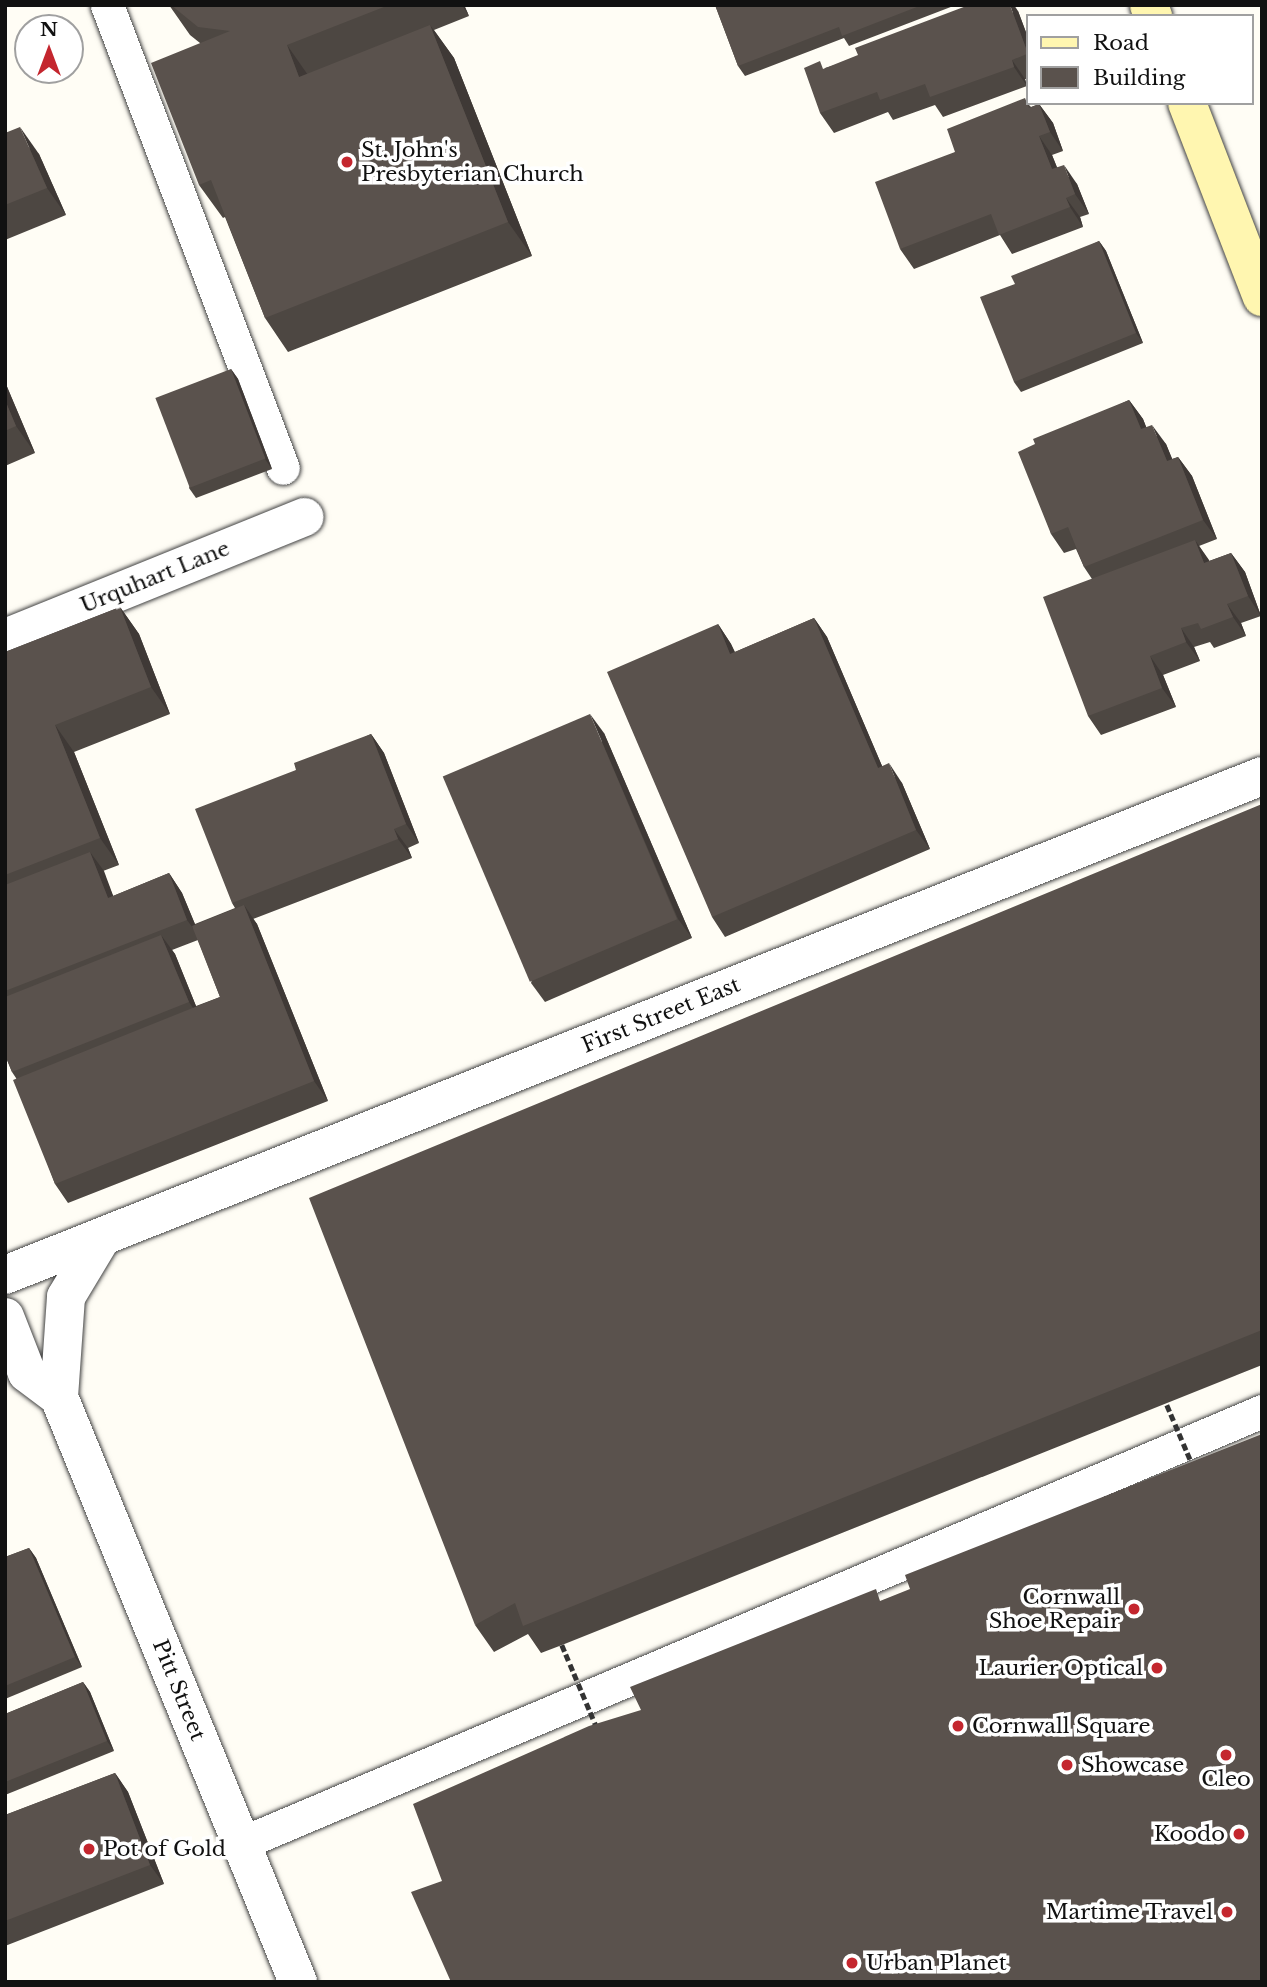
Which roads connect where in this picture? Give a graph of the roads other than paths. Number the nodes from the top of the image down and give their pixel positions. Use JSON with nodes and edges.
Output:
{"nodes":[{"id":1,"x":107,"y":5,"type":"edge"},
{"id":2,"x":1188,"y":105,"type":"edge"},
{"id":3,"x":1262,"y":297,"type":"edge"},
{"id":4,"x":283,"y":468,"type":"dead end"},
{"id":5,"x":304,"y":517,"type":"dead end"},
{"id":6,"x":5,"y":638,"type":"edge"},
{"id":7,"x":1262,"y":776,"type":"edge"},
{"id":8,"x":102,"y":1237,"type":"junction"},
{"id":9,"x":5,"y":1275,"type":"edge"},
{"id":10,"x":5,"y":1317,"type":"edge"},
{"id":11,"x":59,"y":1397,"type":"junction"},
{"id":12,"x":1262,"y":1411,"type":"edge"},
{"id":13,"x":242,"y":1843,"type":"junction"},
{"id":14,"x":299,"y":1982,"type":"edge"}],
"edges":[{"from":1,"to":4,"type":"lane"},
{"from":2,"to":3,"type":"street"},
{"from":5,"to":6,"type":"street","name":"Urquhart Lane"},
{"from":7,"to":8,"type":"street","name":"First Street East"},
{"from":8,"to":9,"type":"street","name":"First Street East"},
{"from":8,"to":11,"type":"street","name":"Pitt Street"},
{"from":10,"to":11,"type":"street"},
{"from":11,"to":13,"type":"street","name":"Pitt Street"},
{"from":12,"to":13,"type":"lane"},
{"from":13,"to":14,"type":"street","name":"Pitt Street"}]}
